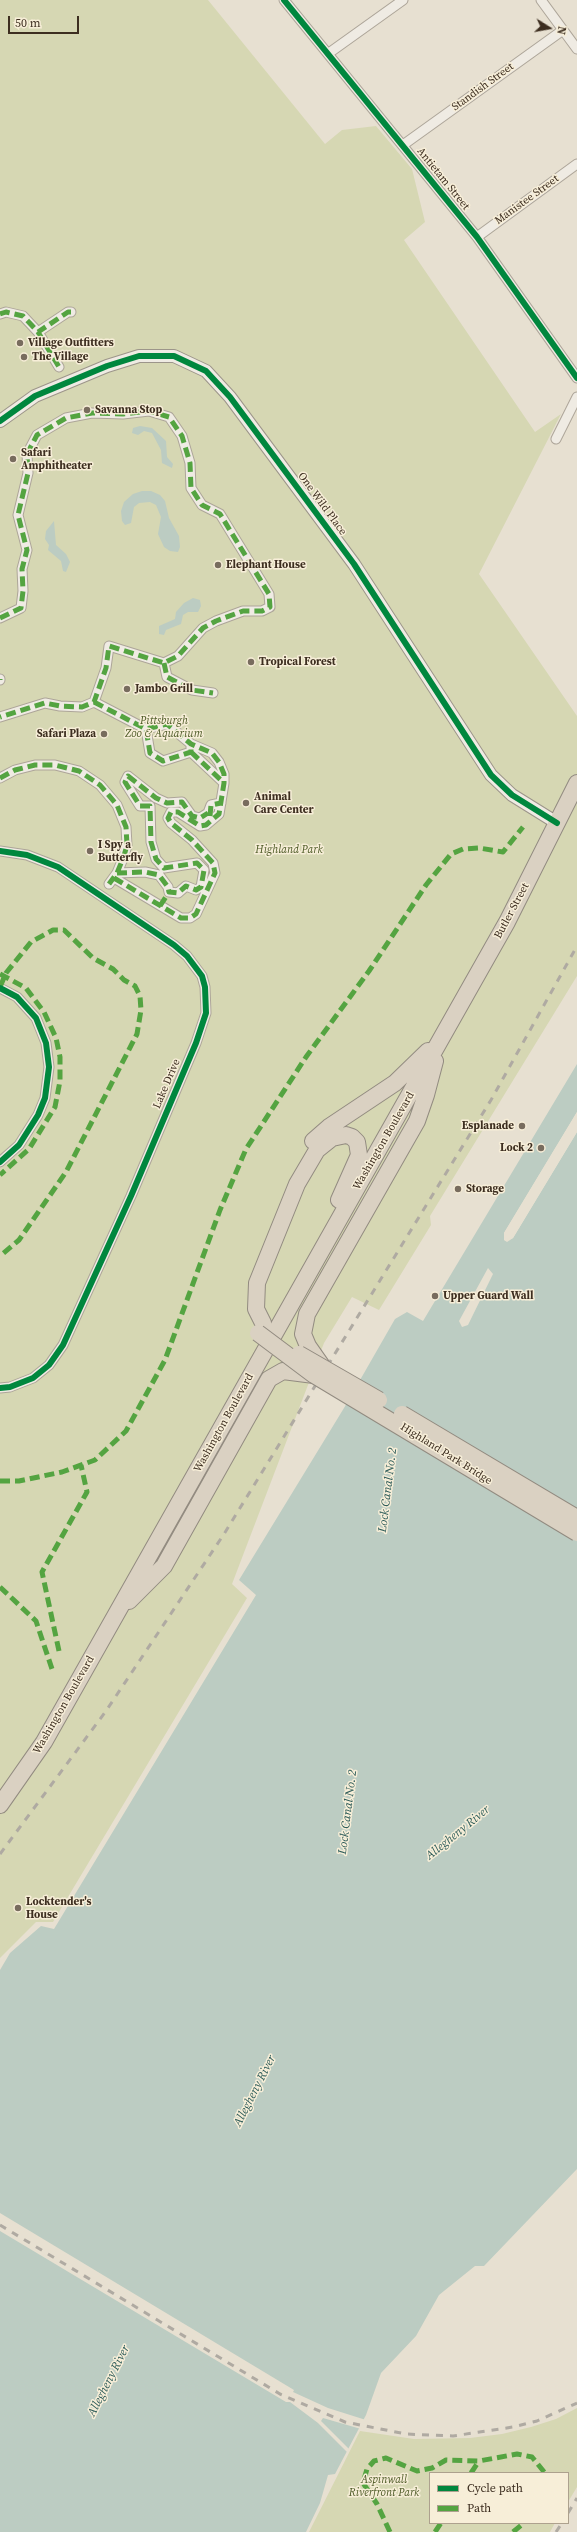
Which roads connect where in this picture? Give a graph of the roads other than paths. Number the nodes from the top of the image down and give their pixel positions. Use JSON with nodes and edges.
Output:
{"nodes":[{"id":1,"x":284,"y":0,"type":"edge"},
{"id":2,"x":404,"y":0,"type":"edge"},
{"id":3,"x":541,"y":0,"type":"edge"},
{"id":4,"x":563,"y":30,"type":"junction"},
{"id":5,"x":577,"y":49,"type":"edge"},
{"id":6,"x":329,"y":53,"type":"junction"},
{"id":7,"x":403,"y":145,"type":"junction"},
{"id":8,"x":577,"y":164,"type":"edge"},
{"id":9,"x":477,"y":237,"type":"junction"},
{"id":10,"x":71,"y":312,"type":"dead end"},
{"id":11,"x":0,"y":314,"type":"edge"},
{"id":12,"x":38,"y":332,"type":"junction"},
{"id":13,"x":59,"y":367,"type":"dead end"},
{"id":14,"x":577,"y":378,"type":"edge"},
{"id":15,"x":577,"y":398,"type":"edge"},
{"id":16,"x":0,"y":421,"type":"edge"},
{"id":17,"x":556,"y":439,"type":"dead end"},
{"id":18,"x":0,"y":618,"type":"edge"},
{"id":19,"x":164,"y":663,"type":"junction"},
{"id":20,"x":213,"y":693,"type":"dead end"},
{"id":21,"x":94,"y":702,"type":"junction"},
{"id":22,"x":0,"y":717,"type":"edge"},
{"id":23,"x":146,"y":729,"type":"junction"},
{"id":24,"x":191,"y":748,"type":"junction"},
{"id":25,"x":0,"y":778,"type":"edge"},
{"id":26,"x":224,"y":783,"type":"junction"},
{"id":27,"x":577,"y":783,"type":"edge"},
{"id":28,"x":210,"y":816,"type":"junction"},
{"id":29,"x":557,"y":822,"type":"junction"},
{"id":30,"x":0,"y":851,"type":"edge"},
{"id":31,"x":114,"y":878,"type":"junction"},
{"id":32,"x":169,"y":892,"type":"junction"},
{"id":33,"x":160,"y":906,"type":"junction"},
{"id":34,"x":0,"y":988,"type":"edge"},
{"id":35,"x":442,"y":1037,"type":"junction"},
{"id":36,"x":0,"y":1162,"type":"edge"},
{"id":37,"x":264,"y":1332,"type":"junction"},
{"id":38,"x":318,"y":1371,"type":"junction"},
{"id":39,"x":0,"y":1388,"type":"edge"},
{"id":40,"x":577,"y":1518,"type":"edge"},
{"id":41,"x":577,"y":1533,"type":"edge"},
{"id":42,"x":113,"y":1619,"type":"junction"},
{"id":43,"x":0,"y":1805,"type":"edge"}],
"edges":[{"from":1,"to":6,"type":"street","name":"Antietam Street"},
{"from":2,"to":6,"type":"street"},
{"from":3,"to":4,"type":"street"},
{"from":4,"to":5,"type":"street"},
{"from":4,"to":7,"type":"street","name":"Standish Street"},
{"from":6,"to":7,"type":"street","name":"Antietam Street"},
{"from":7,"to":9,"type":"street","name":"Antietam Street"},
{"from":8,"to":9,"type":"street","name":"Manistee Street"},
{"from":9,"to":14,"type":"street","name":"Antietam Street"},
{"from":10,"to":12,"type":"street"},
{"from":11,"to":12,"type":"street"},
{"from":12,"to":13,"type":"street"},
{"from":15,"to":17,"type":"street"},
{"from":16,"to":29,"type":"main road","name":"One Wild Place"},
{"from":18,"to":19,"type":"street"},
{"from":19,"to":20,"type":"street"},
{"from":19,"to":21,"type":"street"},
{"from":21,"to":22,"type":"street"},
{"from":21,"to":23,"type":"street"},
{"from":23,"to":24,"type":"street"},
{"from":23,"to":24,"type":"street"},
{"from":24,"to":26,"type":"street"},
{"from":24,"to":26,"type":"street"},
{"from":25,"to":31,"type":"street"},
{"from":26,"to":28,"type":"street"},
{"from":27,"to":29,"type":"highway","name":"Butler Street"},
{"from":28,"to":32,"type":"street"},
{"from":28,"to":33,"type":"street"},
{"from":29,"to":35,"type":"highway","name":"Butler Street"},
{"from":30,"to":39,"type":"street","name":"Lake Drive"},
{"from":31,"to":32,"type":"street"},
{"from":31,"to":33,"type":"street"},
{"from":32,"to":33,"type":"street"},
{"from":34,"to":36,"type":"street"},
{"from":35,"to":37,"type":"highway","name":"Washington Boulevard"},
{"from":35,"to":37,"type":"highway"},
{"from":35,"to":38,"type":"highway"},
{"from":37,"to":37,"type":"highway"},
{"from":37,"to":38,"type":"highway","bridge":true},
{"from":37,"to":42,"type":"highway","name":"Washington Boulevard"},
{"from":38,"to":40,"type":"highway","name":"Highland Park Bridge","bridge":true},
{"from":38,"to":41,"type":"highway","name":"Highland Park Bridge","bridge":true},
{"from":38,"to":42,"type":"highway"},
{"from":42,"to":43,"type":"highway","name":"Washington Boulevard"}]}
